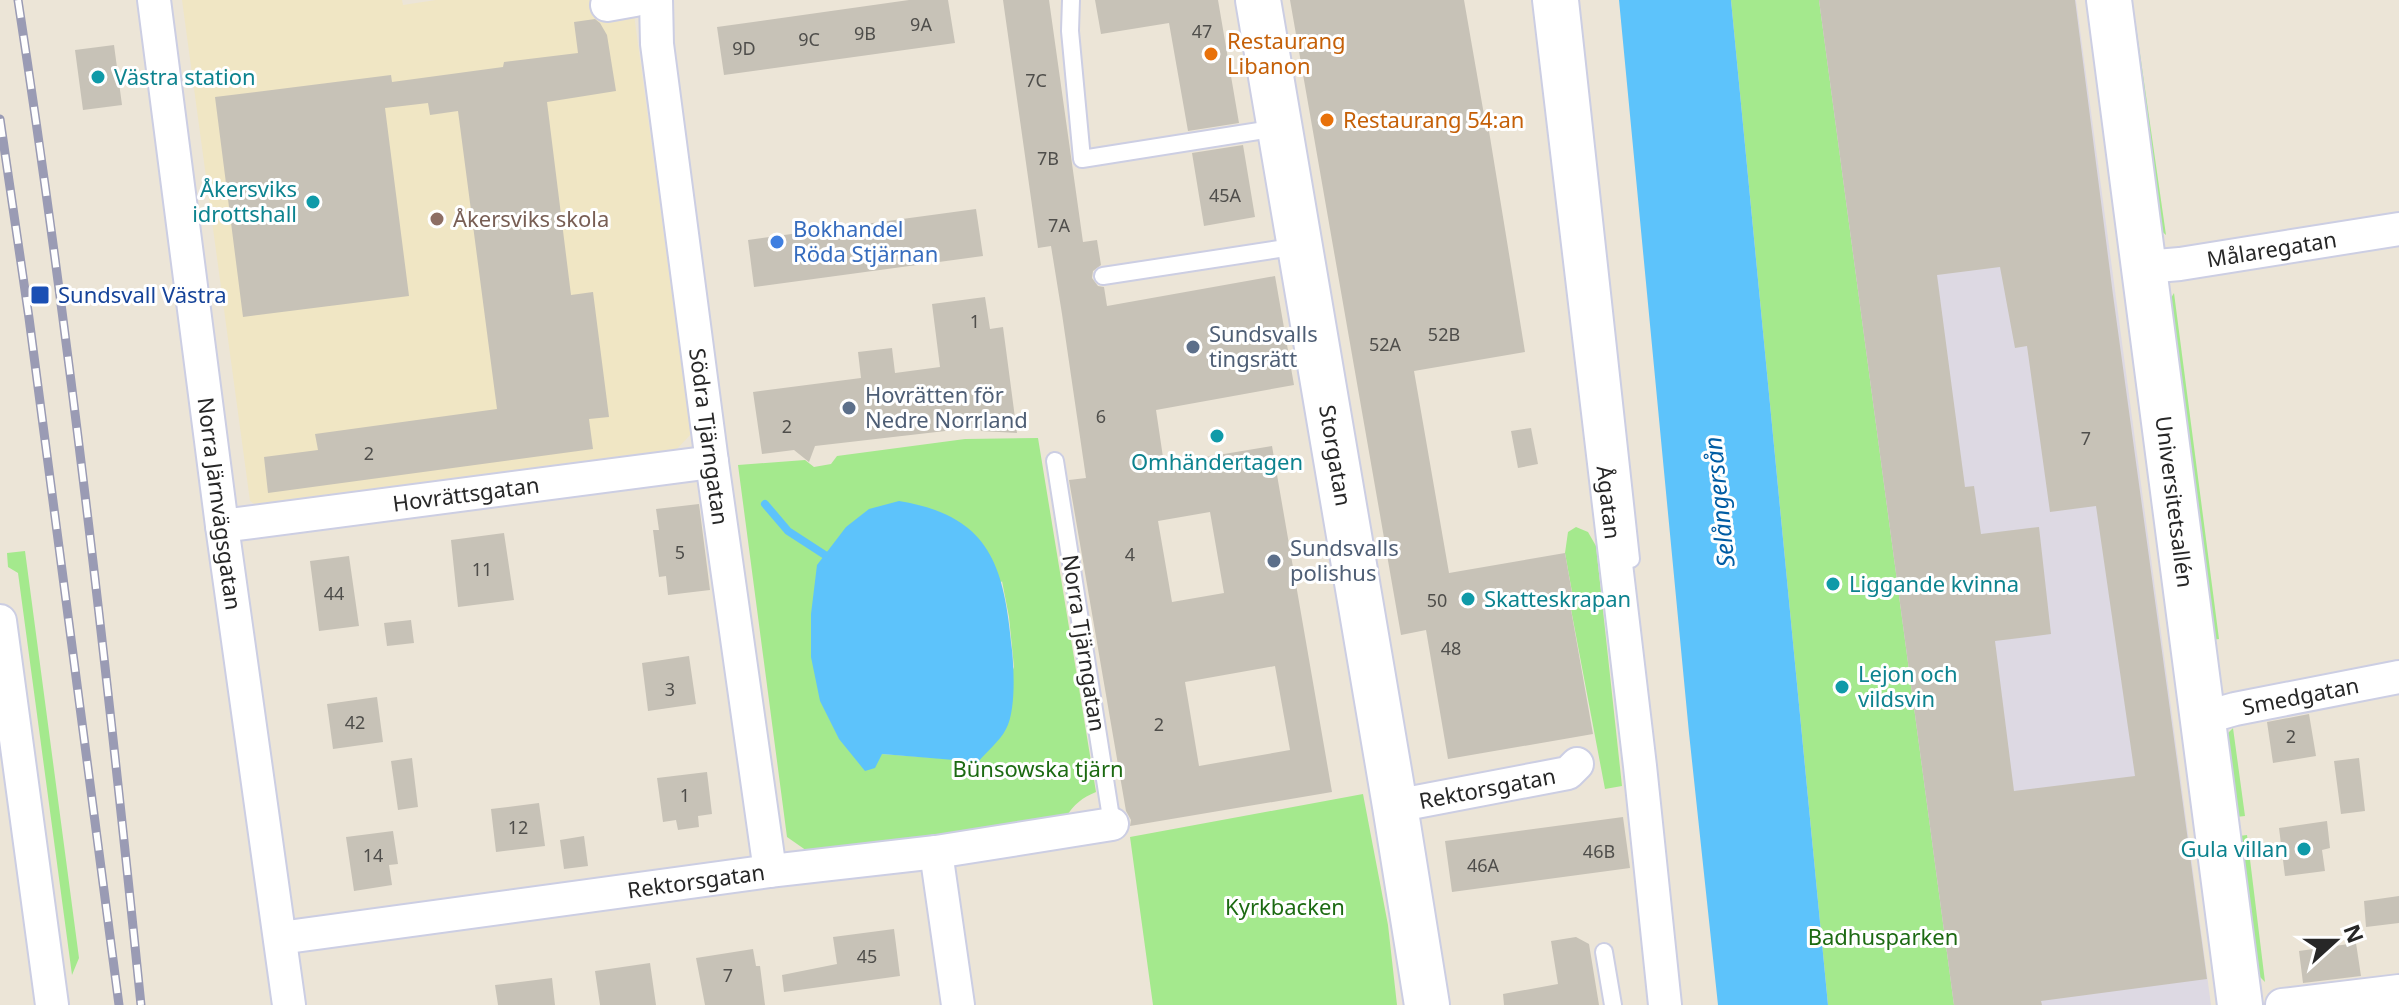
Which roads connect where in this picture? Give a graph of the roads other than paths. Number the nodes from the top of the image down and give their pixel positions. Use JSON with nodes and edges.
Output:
{"nodes":[{"id":1,"x":154,"y":0,"type":"edge"},
{"id":2,"x":656,"y":0,"type":"edge"},
{"id":3,"x":1071,"y":0,"type":"edge"},
{"id":4,"x":1258,"y":0,"type":"edge"},
{"id":5,"x":1549,"y":0,"type":"edge"},
{"id":6,"x":1570,"y":0,"type":"edge"},
{"id":7,"x":2109,"y":0,"type":"edge"},
{"id":8,"x":1280,"y":128,"type":"junction"},
{"id":9,"x":2399,"y":229,"type":"edge"},
{"id":10,"x":1300,"y":245,"type":"junction"},
{"id":11,"x":2145,"y":267,"type":"junction"},
{"id":12,"x":1103,"y":276,"type":"dead end"},
{"id":13,"x":1055,"y":461,"type":"dead end"},
{"id":14,"x":712,"y":462,"type":"junction"},
{"id":15,"x":222,"y":526,"type":"junction"},
{"id":16,"x":0,"y":621,"type":"edge"},
{"id":17,"x":2399,"y":677,"type":"edge"},
{"id":18,"x":2203,"y":718,"type":"junction"},
{"id":19,"x":1577,"y":764,"type":"dead end"},
{"id":20,"x":1395,"y":806,"type":"junction"},
{"id":21,"x":1112,"y":824,"type":"joint"},
{"id":22,"x":14,"y":843,"type":"edge"},
{"id":23,"x":936,"y":852,"type":"junction"},
{"id":24,"x":770,"y":871,"type":"junction"},
{"id":25,"x":1670,"y":913,"type":"dead end"},
{"id":26,"x":280,"y":938,"type":"junction"},
{"id":27,"x":1604,"y":952,"type":"dead end"},
{"id":28,"x":2399,"y":991,"type":"edge"},
{"id":29,"x":52,"y":1005,"type":"edge"},
{"id":30,"x":289,"y":1005,"type":"edge"},
{"id":31,"x":958,"y":1005,"type":"edge"},
{"id":32,"x":1427,"y":1005,"type":"edge"},
{"id":33,"x":1613,"y":1005,"type":"edge"},
{"id":34,"x":1665,"y":1005,"type":"edge"},
{"id":35,"x":2240,"y":1005,"type":"edge"},
{"id":36,"x":2282,"y":1005,"type":"edge"}],
"edges":[{"from":1,"to":15,"type":"street","name":"Norra Järnvägsgatan"},
{"from":2,"to":14,"type":"street","name":"Södra Tjärngatan"},
{"from":3,"to":8,"type":"lane"},
{"from":4,"to":8,"type":"street","name":"Storgatan"},
{"from":5,"to":34,"type":"street","name":"Ågatan"},
{"from":6,"to":25,"type":"lane"},
{"from":7,"to":11,"type":"street","name":"Universitetsallén"},
{"from":8,"to":10,"type":"street","name":"Storgatan"},
{"from":9,"to":11,"type":"street","name":"Målaregatan"},
{"from":10,"to":12,"type":"lane"},
{"from":10,"to":20,"type":"street","name":"Storgatan"},
{"from":11,"to":18,"type":"street","name":"Universitetsallén"},
{"from":13,"to":21,"type":"lane","name":"Norra Tjärngatan"},
{"from":14,"to":15,"type":"street","name":"Hovrättsgatan"},
{"from":14,"to":24,"type":"street","name":"Södra Tjärngatan"},
{"from":15,"to":26,"type":"street","name":"Norra Järnvägsgatan"},
{"from":16,"to":22,"type":"street"},
{"from":17,"to":18,"type":"street","name":"Smedgatan"},
{"from":18,"to":35,"type":"street","name":"Universitetsallén"},
{"from":19,"to":20,"type":"street","name":"Rektorsgatan"},
{"from":20,"to":32,"type":"street","name":"Storgatan"},
{"from":21,"to":23,"type":"street","name":"Rektorsgatan"},
{"from":22,"to":29,"type":"street"},
{"from":23,"to":24,"type":"street","name":"Rektorsgatan"},
{"from":23,"to":31,"type":"street"},
{"from":24,"to":26,"type":"street","name":"Rektorsgatan"},
{"from":26,"to":30,"type":"street","name":"Norra Järnvägsgatan"},
{"from":27,"to":33,"type":"lane"},
{"from":28,"to":36,"type":"street"}]}
